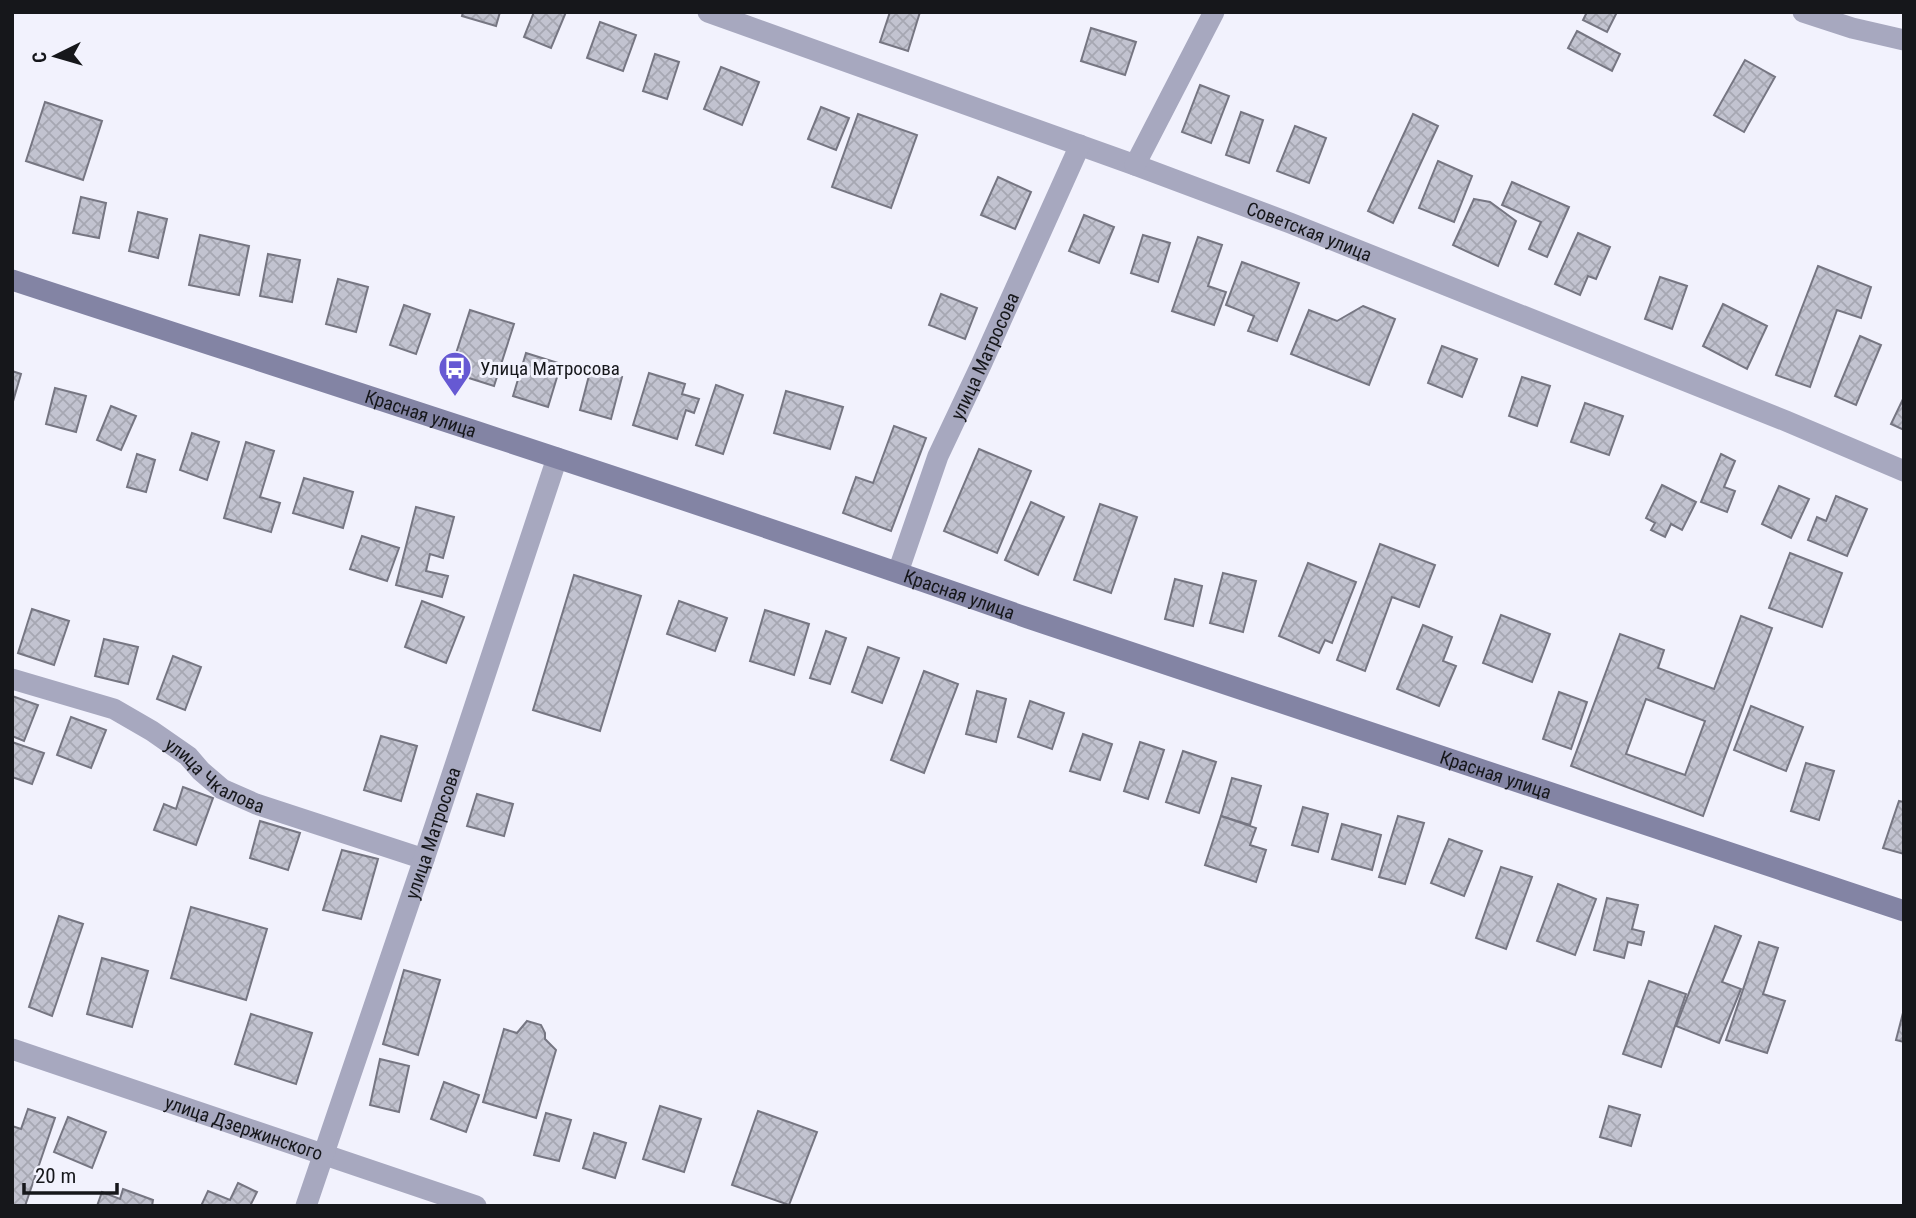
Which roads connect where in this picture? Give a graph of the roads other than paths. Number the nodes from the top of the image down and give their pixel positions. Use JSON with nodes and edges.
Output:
{"nodes":[{"id":1,"x":708,"y":12,"type":"edge"},
{"id":2,"x":1214,"y":12,"type":"edge"},
{"id":3,"x":1803,"y":12,"type":"edge"},
{"id":4,"x":1904,"y":40,"type":"edge"},
{"id":5,"x":1080,"y":145,"type":"junction"},
{"id":6,"x":1135,"y":165,"type":"junction"},
{"id":7,"x":12,"y":280,"type":"edge"},
{"id":8,"x":557,"y":458,"type":"junction"},
{"id":9,"x":1904,"y":471,"type":"edge"},
{"id":10,"x":898,"y":572,"type":"junction"},
{"id":11,"x":12,"y":679,"type":"edge"},
{"id":12,"x":424,"y":859,"type":"junction"},
{"id":13,"x":1904,"y":911,"type":"edge"},
{"id":14,"x":12,"y":1049,"type":"edge"},
{"id":15,"x":324,"y":1155,"type":"junction"},
{"id":16,"x":306,"y":1206,"type":"edge"},
{"id":17,"x":475,"y":1206,"type":"edge"}],
"edges":[{"from":1,"to":5,"type":"street","name":"Советская улица"},
{"from":2,"to":6,"type":"street"},
{"from":3,"to":4,"type":"street"},
{"from":5,"to":6,"type":"street","name":"Советская улица"},
{"from":5,"to":10,"type":"street","name":"улица Матросова"},
{"from":6,"to":9,"type":"street","name":"Советская улица"},
{"from":7,"to":8,"type":"street","name":"Красная улица"},
{"from":8,"to":10,"type":"street","name":"Красная улица"},
{"from":8,"to":12,"type":"street","name":"улица Матросова"},
{"from":10,"to":13,"type":"street","name":"Красная улица"},
{"from":11,"to":12,"type":"street","name":"улица Чкалова"},
{"from":12,"to":15,"type":"street","name":"улица Матросова"},
{"from":14,"to":15,"type":"street","name":"улица Дзержинского"},
{"from":15,"to":16,"type":"street","name":"улица Матросова"},
{"from":15,"to":17,"type":"street","name":"улица Дзержинского"}]}
